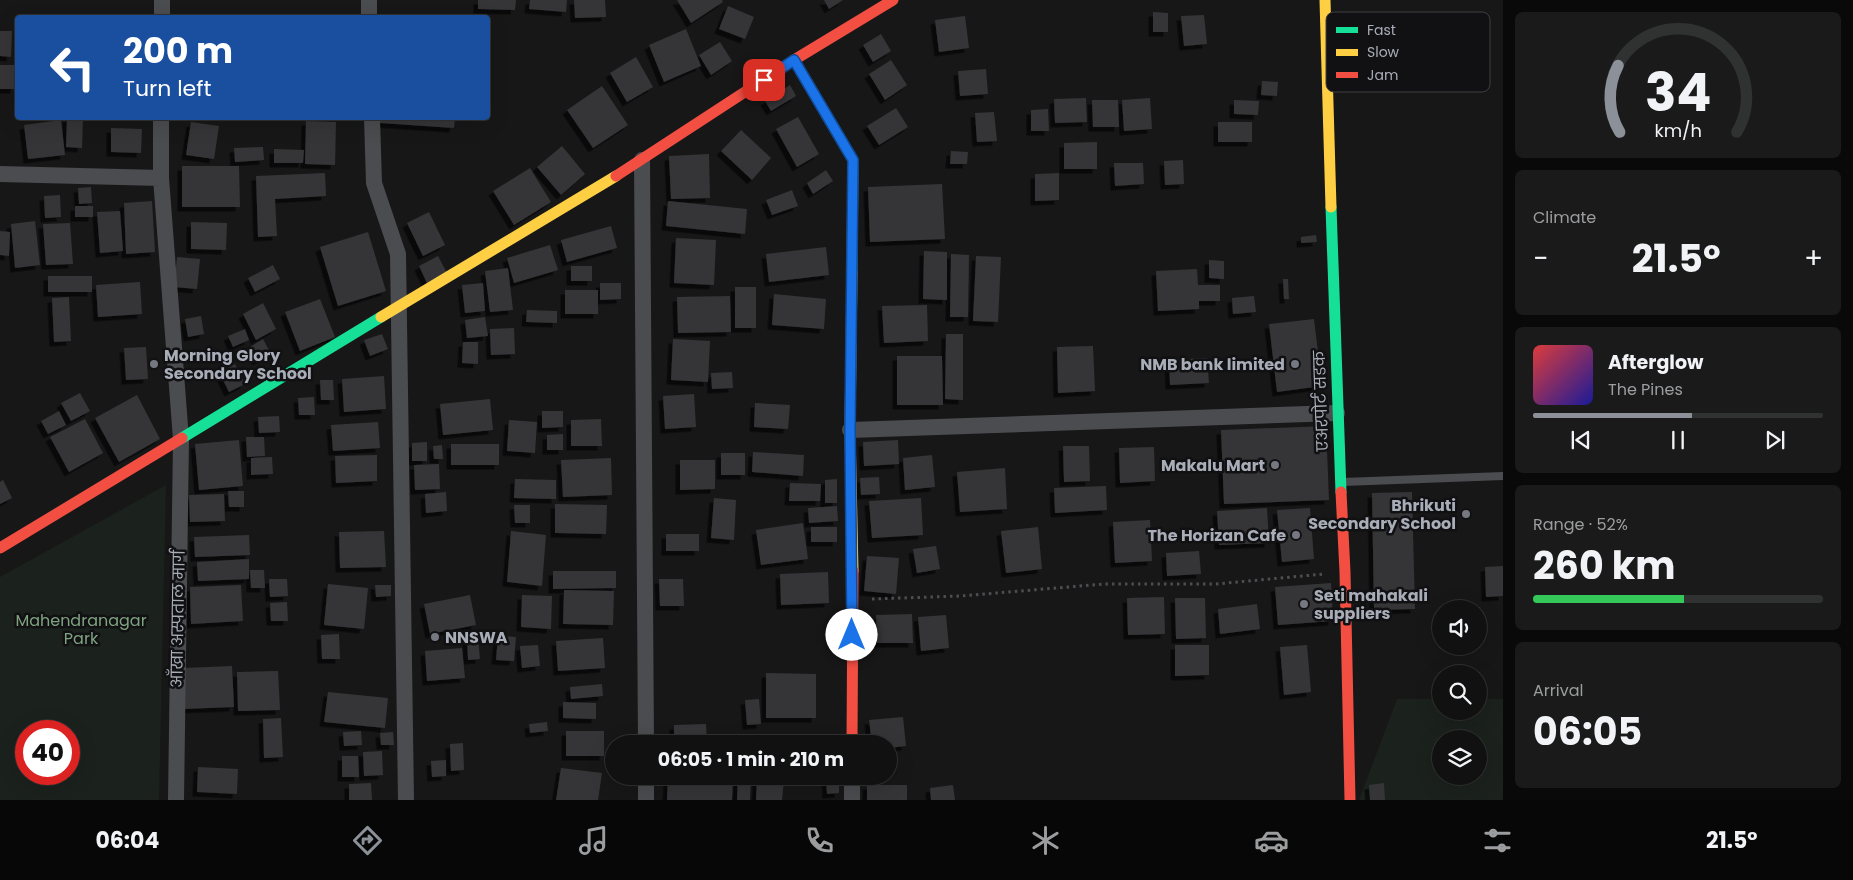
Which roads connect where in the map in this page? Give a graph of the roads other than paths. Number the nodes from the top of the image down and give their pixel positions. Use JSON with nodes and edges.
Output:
{"nodes":[{"id":1,"x":162,"y":0,"type":"edge"},
{"id":2,"x":369,"y":0,"type":"edge"},
{"id":3,"x":893,"y":0,"type":"edge"},
{"id":4,"x":1325,"y":0,"type":"edge"},
{"id":5,"x":162,"y":15,"type":"edge"},
{"id":6,"x":369,"y":15,"type":"edge"},
{"id":7,"x":1326,"y":34,"type":"edge"},
{"id":8,"x":794,"y":60,"type":"junction"},
{"id":9,"x":1328,"y":92,"type":"edge"},
{"id":10,"x":161,"y":120,"type":"edge"},
{"id":11,"x":372,"y":120,"type":"edge"},
{"id":12,"x":642,"y":160,"type":"junction"},
{"id":13,"x":0,"y":174,"type":"edge"},
{"id":14,"x":161,"y":178,"type":"junction"},
{"id":15,"x":399,"y":306,"type":"junction"},
{"id":16,"x":1337,"y":412,"type":"junction"},
{"id":17,"x":850,"y":430,"type":"junction"},
{"id":18,"x":181,"y":439,"type":"junction"},
{"id":19,"x":1503,"y":476,"type":"edge"},
{"id":20,"x":1341,"y":482,"type":"junction"},
{"id":21,"x":0,"y":548,"type":"edge"},
{"id":22,"x":646,"y":735,"type":"edge"},
{"id":23,"x":852,"y":735,"type":"edge"},
{"id":24,"x":646,"y":785,"type":"edge"},
{"id":25,"x":852,"y":785,"type":"edge"},
{"id":26,"x":176,"y":800,"type":"edge"},
{"id":27,"x":406,"y":800,"type":"edge"},
{"id":28,"x":646,"y":800,"type":"edge"},
{"id":29,"x":852,"y":800,"type":"edge"},
{"id":30,"x":1350,"y":800,"type":"edge"}],
"edges":[{"from":1,"to":5,"type":"street"},
{"from":2,"to":6,"type":"street"},
{"from":3,"to":8,"type":"street"},
{"from":4,"to":7,"type":"street","name":"एअरपोर्ट सडक"},
{"from":8,"to":12,"type":"street"},
{"from":8,"to":17,"type":"street"},
{"from":9,"to":16,"type":"street","name":"एअरपोर्ट सडक"},
{"from":10,"to":14,"type":"street","name":"आँखा अस्पताल मार्ग"},
{"from":11,"to":15,"type":"street"},
{"from":12,"to":15,"type":"street"},
{"from":12,"to":22,"type":"street"},
{"from":13,"to":14,"type":"street"},
{"from":14,"to":18,"type":"street","name":"आँखा अस्पताल मार्ग"},
{"from":15,"to":18,"type":"street"},
{"from":15,"to":27,"type":"street"},
{"from":16,"to":17,"type":"street"},
{"from":16,"to":20,"type":"street","name":"एअरपोर्ट सडक"},
{"from":17,"to":23,"type":"street"},
{"from":18,"to":21,"type":"street"},
{"from":18,"to":26,"type":"street","name":"आँखा अस्पताल मार्ग"},
{"from":19,"to":20,"type":"lane"},
{"from":20,"to":30,"type":"street","name":"एअरपोर्ट सडक"},
{"from":24,"to":28,"type":"street"},
{"from":25,"to":29,"type":"street"}]}
